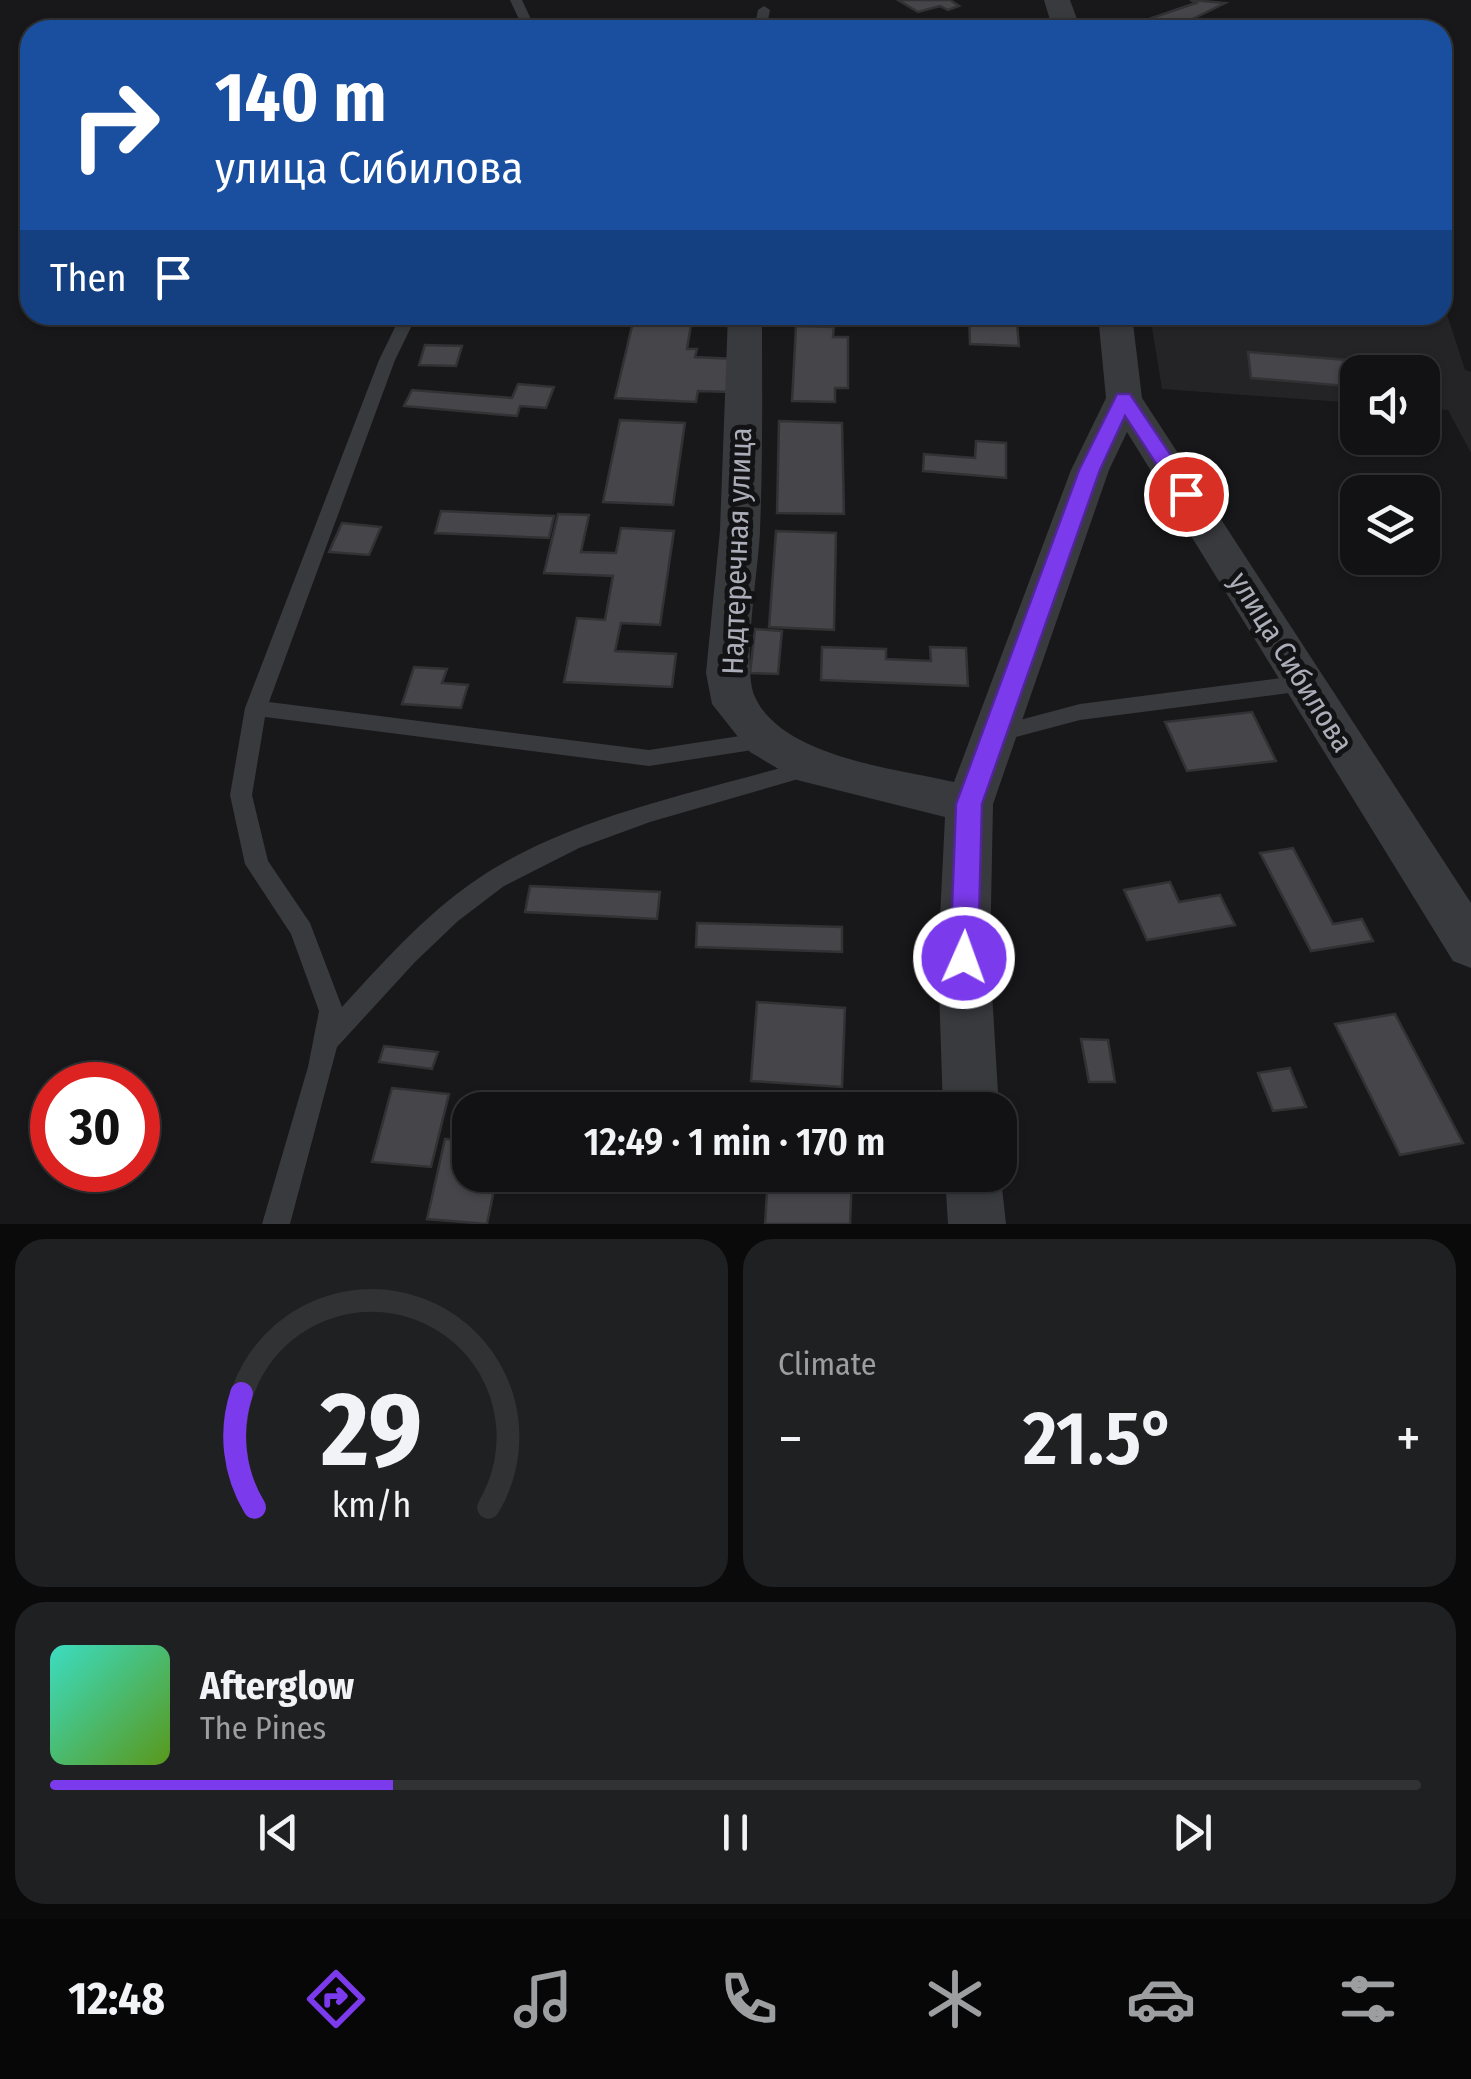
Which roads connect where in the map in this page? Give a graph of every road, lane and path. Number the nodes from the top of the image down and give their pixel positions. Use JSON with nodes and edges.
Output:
{"nodes":[{"id":1,"x":764,"y":10,"type":"dead end"},
{"id":2,"x":762,"y":20,"type":"edge"},
{"id":3,"x":404,"y":325,"type":"edge"},
{"id":4,"x":744,"y":325,"type":"edge"},
{"id":5,"x":1116,"y":325,"type":"edge"},
{"id":6,"x":1124,"y":398,"type":"junction"},
{"id":7,"x":1304,"y":682,"type":"junction"},
{"id":8,"x":256,"y":708,"type":"junction"},
{"id":9,"x":992,"y":736,"type":"junction"},
{"id":10,"x":766,"y":740,"type":"junction"},
{"id":11,"x":813,"y":766,"type":"junction"},
{"id":12,"x":969,"y":804,"type":"junction"},
{"id":13,"x":1471,"y":946,"type":"edge"},
{"id":14,"x":325,"y":1043,"type":"junction"},
{"id":15,"x":970,"y":1092,"type":"edge"},
{"id":16,"x":975,"y":1192,"type":"edge"},
{"id":17,"x":276,"y":1224,"type":"edge"},
{"id":18,"x":977,"y":1224,"type":"edge"}],
"edges":[{"from":1,"to":2,"type":"lane"},
{"from":3,"to":8,"type":"lane"},
{"from":4,"to":10,"type":"street","name":"Надтеречная улица"},
{"from":5,"to":6,"type":"street","name":"улица Сибилова"},
{"from":6,"to":7,"type":"street","name":"улица Сибилова"},
{"from":6,"to":9,"type":"street"},
{"from":7,"to":9,"type":"lane"},
{"from":7,"to":13,"type":"street","name":"улица Сибилова"},
{"from":8,"to":10,"type":"lane"},
{"from":8,"to":14,"type":"lane"},
{"from":9,"to":12,"type":"street"},
{"from":10,"to":11,"type":"street","name":"Надтеречная улица"},
{"from":11,"to":12,"type":"street","name":"Надтеречная улица"},
{"from":11,"to":14,"type":"lane"},
{"from":12,"to":15,"type":"street"},
{"from":14,"to":17,"type":"lane"},
{"from":16,"to":18,"type":"street"}]}
